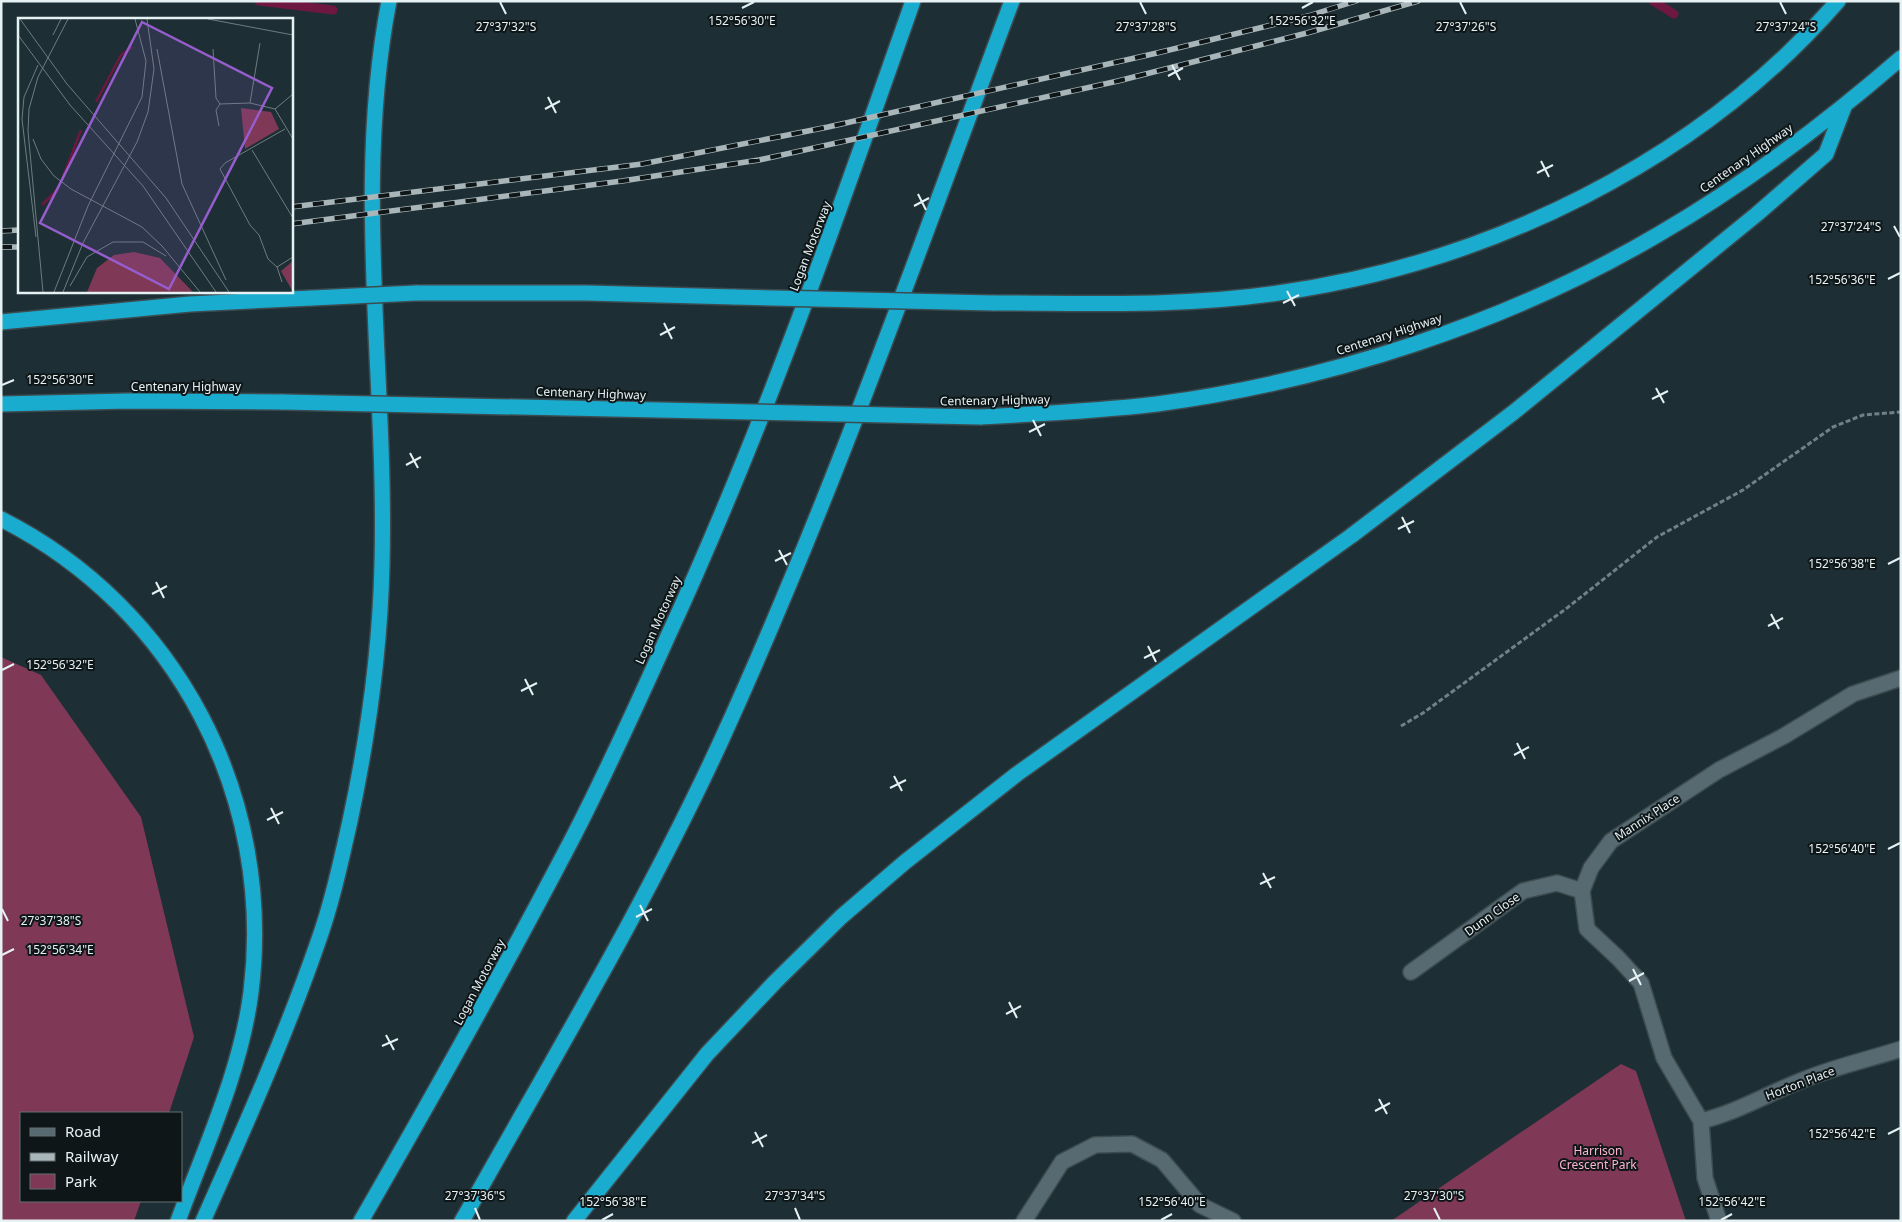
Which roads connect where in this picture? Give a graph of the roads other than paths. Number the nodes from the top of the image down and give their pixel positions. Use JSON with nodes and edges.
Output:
{"nodes":[{"id":1,"x":389,"y":1,"type":"edge"},
{"id":2,"x":913,"y":1,"type":"edge"},
{"id":3,"x":1012,"y":1,"type":"edge"},
{"id":4,"x":1838,"y":1,"type":"edge"},
{"id":5,"x":1901,"y":58,"type":"edge"},
{"id":6,"x":1844,"y":107,"type":"junction"},
{"id":7,"x":1,"y":322,"type":"edge"},
{"id":8,"x":1,"y":404,"type":"edge"},
{"id":9,"x":1,"y":518,"type":"edge"},
{"id":10,"x":1901,"y":678,"type":"edge"},
{"id":11,"x":1582,"y":891,"type":"junction"},
{"id":12,"x":1411,"y":972,"type":"dead end"},
{"id":13,"x":1901,"y":1049,"type":"edge"},
{"id":14,"x":1702,"y":1121,"type":"junction"},
{"id":15,"x":178,"y":1221,"type":"edge"},
{"id":16,"x":203,"y":1221,"type":"edge"},
{"id":17,"x":361,"y":1221,"type":"edge"},
{"id":18,"x":462,"y":1221,"type":"edge"},
{"id":19,"x":574,"y":1221,"type":"edge"},
{"id":20,"x":1024,"y":1221,"type":"edge"},
{"id":21,"x":1233,"y":1221,"type":"edge"},
{"id":22,"x":1719,"y":1221,"type":"edge"}],
"edges":[{"from":1,"to":16,"type":"highway"},
{"from":2,"to":17,"type":"highway","name":"Logan Motorway"},
{"from":3,"to":18,"type":"highway"},
{"from":4,"to":7,"type":"highway","bridge":true},
{"from":5,"to":6,"type":"highway","name":"Centenary Highway"},
{"from":6,"to":8,"type":"highway","name":"Centenary Highway","bridge":true},
{"from":6,"to":19,"type":"highway"},
{"from":9,"to":15,"type":"highway"},
{"from":10,"to":11,"type":"street","name":"Mannix Place"},
{"from":11,"to":12,"type":"street","name":"Dunn Close"},
{"from":11,"to":14,"type":"street"},
{"from":13,"to":14,"type":"street","name":"Horton Place"},
{"from":14,"to":22,"type":"street"},
{"from":20,"to":21,"type":"street"}]}
